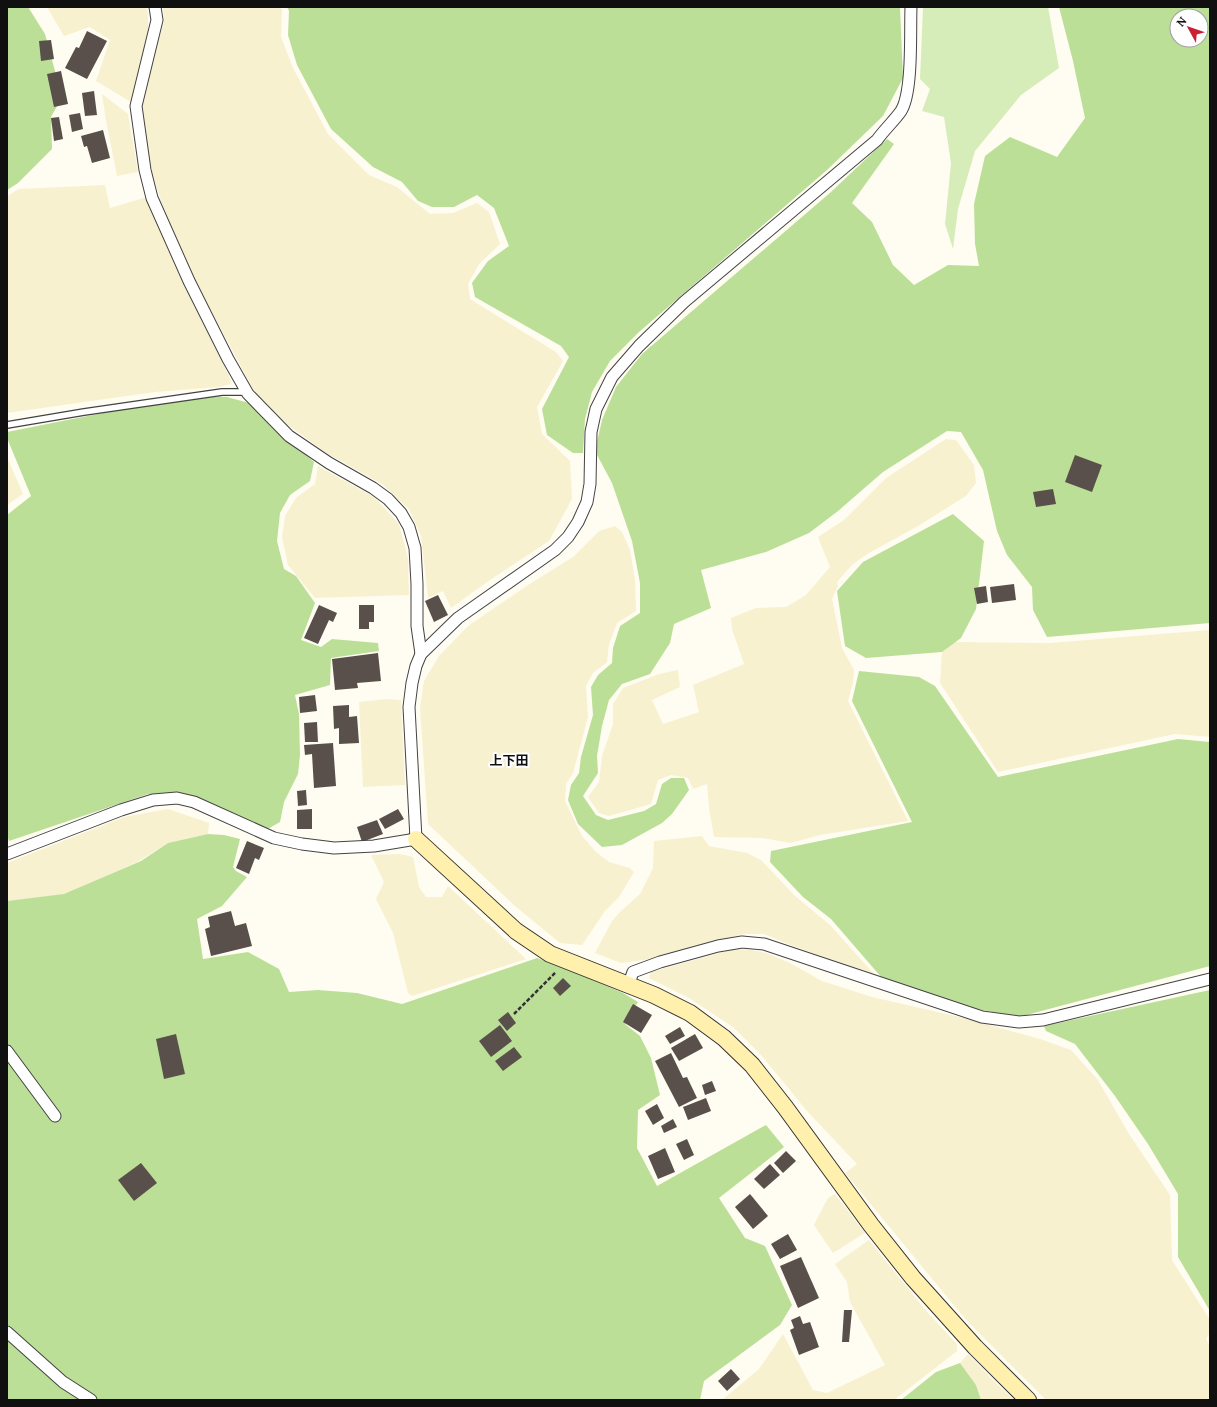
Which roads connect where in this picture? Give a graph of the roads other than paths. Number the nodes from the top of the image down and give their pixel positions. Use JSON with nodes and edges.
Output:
{"nodes":[{"id":1,"x":155,"y":7,"type":"edge"},
{"id":2,"x":911,"y":7,"type":"edge"},
{"id":3,"x":248,"y":394,"type":"junction"},
{"id":4,"x":7,"y":425,"type":"edge"},
{"id":5,"x":421,"y":654,"type":"junction"},
{"id":6,"x":416,"y":838,"type":"junction"},
{"id":7,"x":7,"y":854,"type":"edge"},
{"id":8,"x":1210,"y":979,"type":"edge"},
{"id":9,"x":628,"y":986,"type":"junction"},
{"id":10,"x":7,"y":1051,"type":"edge"},
{"id":11,"x":55,"y":1116,"type":"dead end"},
{"id":12,"x":7,"y":1332,"type":"edge"},
{"id":13,"x":91,"y":1400,"type":"edge"},
{"id":14,"x":1028,"y":1400,"type":"edge"}],
"edges":[{"from":1,"to":3,"type":"street"},
{"from":2,"to":5,"type":"street"},
{"from":3,"to":4,"type":"lane"},
{"from":3,"to":5,"type":"street"},
{"from":5,"to":6,"type":"street"},
{"from":6,"to":7,"type":"street"},
{"from":6,"to":9,"type":"street"},
{"from":8,"to":9,"type":"street"},
{"from":9,"to":14,"type":"street"},
{"from":10,"to":11,"type":"street"},
{"from":12,"to":13,"type":"street"}]}
